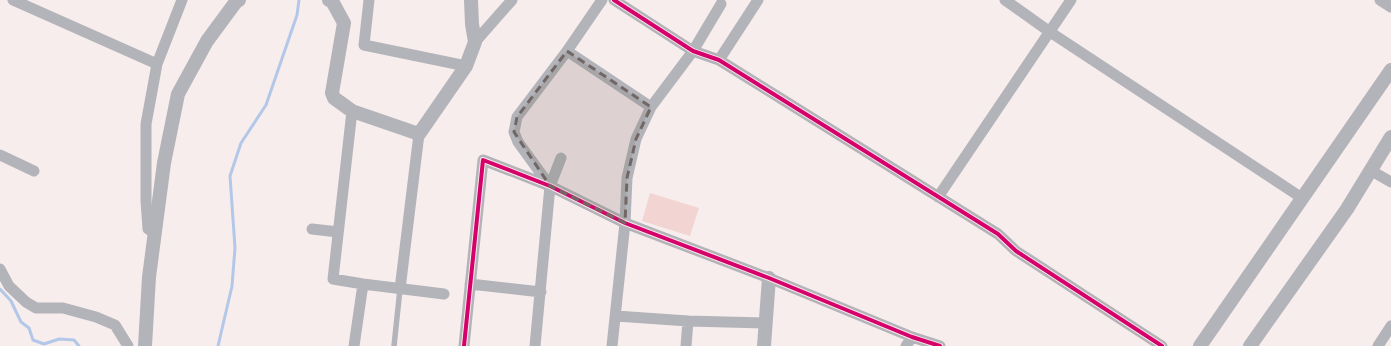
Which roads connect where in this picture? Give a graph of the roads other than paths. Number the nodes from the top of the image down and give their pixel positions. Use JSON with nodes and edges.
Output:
{"nodes":[{"id":1,"x":13,"y":0,"type":"edge"},
{"id":2,"x":182,"y":0,"type":"edge"},
{"id":3,"x":239,"y":0,"type":"edge"},
{"id":4,"x":329,"y":0,"type":"edge"},
{"id":5,"x":368,"y":0,"type":"edge"},
{"id":6,"x":471,"y":0,"type":"edge"},
{"id":7,"x":512,"y":0,"type":"edge"},
{"id":8,"x":602,"y":0,"type":"edge"},
{"id":9,"x":614,"y":0,"type":"edge"},
{"id":10,"x":758,"y":0,"type":"edge"},
{"id":11,"x":1005,"y":0,"type":"edge"},
{"id":12,"x":1071,"y":0,"type":"edge"},
{"id":13,"x":1380,"y":0,"type":"edge"},
{"id":14,"x":721,"y":4,"type":"dead end"},
{"id":15,"x":1391,"y":7,"type":"edge"},
{"id":16,"x":1050,"y":32,"type":"junction"},
{"id":17,"x":475,"y":42,"type":"junction"},
{"id":18,"x":567,"y":51,"type":"junction"},
{"id":19,"x":693,"y":51,"type":"junction"},
{"id":20,"x":719,"y":60,"type":"junction"},
{"id":21,"x":157,"y":64,"type":"junction"},
{"id":22,"x":466,"y":66,"type":"junction"},
{"id":23,"x":1391,"y":70,"type":"edge"},
{"id":24,"x":651,"y":107,"type":"junction"},
{"id":25,"x":352,"y":111,"type":"junction"},
{"id":26,"x":420,"y":134,"type":"junction"},
{"id":27,"x":1391,"y":137,"type":"edge"},
{"id":28,"x":0,"y":155,"type":"edge"},
{"id":29,"x":560,"y":158,"type":"dead end"},
{"id":30,"x":1370,"y":170,"type":"junction"},
{"id":31,"x":34,"y":171,"type":"dead end"},
{"id":32,"x":1391,"y":182,"type":"edge"},
{"id":33,"x":550,"y":186,"type":"junction"},
{"id":34,"x":938,"y":197,"type":"junction"},
{"id":35,"x":1302,"y":198,"type":"junction"},
{"id":36,"x":625,"y":223,"type":"junction"},
{"id":37,"x":312,"y":229,"type":"dead end"},
{"id":38,"x":338,"y":232,"type":"junction"},
{"id":39,"x":155,"y":233,"type":"junction"},
{"id":40,"x":0,"y":269,"type":"edge"},
{"id":41,"x":769,"y":278,"type":"junction"},
{"id":42,"x":363,"y":284,"type":"junction"},
{"id":43,"x":470,"y":284,"type":"junction"},
{"id":44,"x":400,"y":289,"type":"junction"},
{"id":45,"x":541,"y":292,"type":"junction"},
{"id":46,"x":444,"y":294,"type":"dead end"},
{"id":47,"x":616,"y":316,"type":"junction"},
{"id":48,"x":688,"y":321,"type":"junction"},
{"id":49,"x":765,"y":323,"type":"junction"},
{"id":50,"x":1391,"y":326,"type":"edge"},
{"id":51,"x":909,"y":341,"type":"edge"},
{"id":52,"x":128,"y":346,"type":"edge"},
{"id":53,"x":145,"y":346,"type":"edge"},
{"id":54,"x":354,"y":346,"type":"edge"},
{"id":55,"x":394,"y":346,"type":"edge"},
{"id":56,"x":464,"y":346,"type":"edge"},
{"id":57,"x":535,"y":346,"type":"edge"},
{"id":58,"x":612,"y":346,"type":"edge"},
{"id":59,"x":686,"y":346,"type":"edge"},
{"id":60,"x":764,"y":346,"type":"edge"},
{"id":61,"x":940,"y":346,"type":"edge"},
{"id":62,"x":1162,"y":346,"type":"edge"},
{"id":63,"x":1200,"y":346,"type":"edge"},
{"id":64,"x":1250,"y":346,"type":"edge"},
{"id":65,"x":1378,"y":346,"type":"edge"}],
"edges":[{"from":1,"to":21,"type":"street"},
{"from":2,"to":21,"type":"street"},
{"from":3,"to":39,"type":"street"},
{"from":4,"to":25,"type":"street"},
{"from":5,"to":22,"type":"street"},
{"from":6,"to":17,"type":"street"},
{"from":7,"to":17,"type":"street"},
{"from":8,"to":18,"type":"street"},
{"from":9,"to":19,"type":"street"},
{"from":10,"to":20,"type":"street"},
{"from":11,"to":16,"type":"street"},
{"from":12,"to":16,"type":"street"},
{"from":13,"to":15,"type":"street"},
{"from":14,"to":19,"type":"street"},
{"from":16,"to":34,"type":"street"},
{"from":16,"to":35,"type":"street"},
{"from":17,"to":22,"type":"street"},
{"from":18,"to":24,"type":"street"},
{"from":18,"to":33,"type":"street"},
{"from":19,"to":20,"type":"street"},
{"from":19,"to":24,"type":"street"},
{"from":20,"to":34,"type":"street"},
{"from":21,"to":39,"type":"street"},
{"from":22,"to":26,"type":"street"},
{"from":23,"to":35,"type":"street"},
{"from":24,"to":36,"type":"street"},
{"from":25,"to":26,"type":"street"},
{"from":25,"to":38,"type":"street"},
{"from":26,"to":44,"type":"street"},
{"from":27,"to":30,"type":"street"},
{"from":28,"to":31,"type":"street"},
{"from":29,"to":33,"type":"street"},
{"from":30,"to":32,"type":"street"},
{"from":30,"to":64,"type":"street"},
{"from":33,"to":36,"type":"street"},
{"from":33,"to":43,"type":"street"},
{"from":33,"to":45,"type":"street"},
{"from":34,"to":62,"type":"street"},
{"from":35,"to":63,"type":"street"},
{"from":36,"to":41,"type":"street"},
{"from":36,"to":47,"type":"street"},
{"from":37,"to":38,"type":"street"},
{"from":38,"to":42,"type":"street"},
{"from":39,"to":53,"type":"street"},
{"from":40,"to":52,"type":"street"},
{"from":41,"to":49,"type":"street"},
{"from":41,"to":51,"type":"street"},
{"from":42,"to":44,"type":"street"},
{"from":42,"to":54,"type":"street"},
{"from":43,"to":45,"type":"street"},
{"from":43,"to":56,"type":"street"},
{"from":44,"to":46,"type":"street"},
{"from":44,"to":55,"type":"lane"},
{"from":45,"to":57,"type":"street"},
{"from":47,"to":48,"type":"street"},
{"from":47,"to":58,"type":"street"},
{"from":48,"to":49,"type":"street"},
{"from":48,"to":59,"type":"street"},
{"from":49,"to":60,"type":"street"},
{"from":50,"to":65,"type":"street"},
{"from":51,"to":61,"type":"street"}]}
